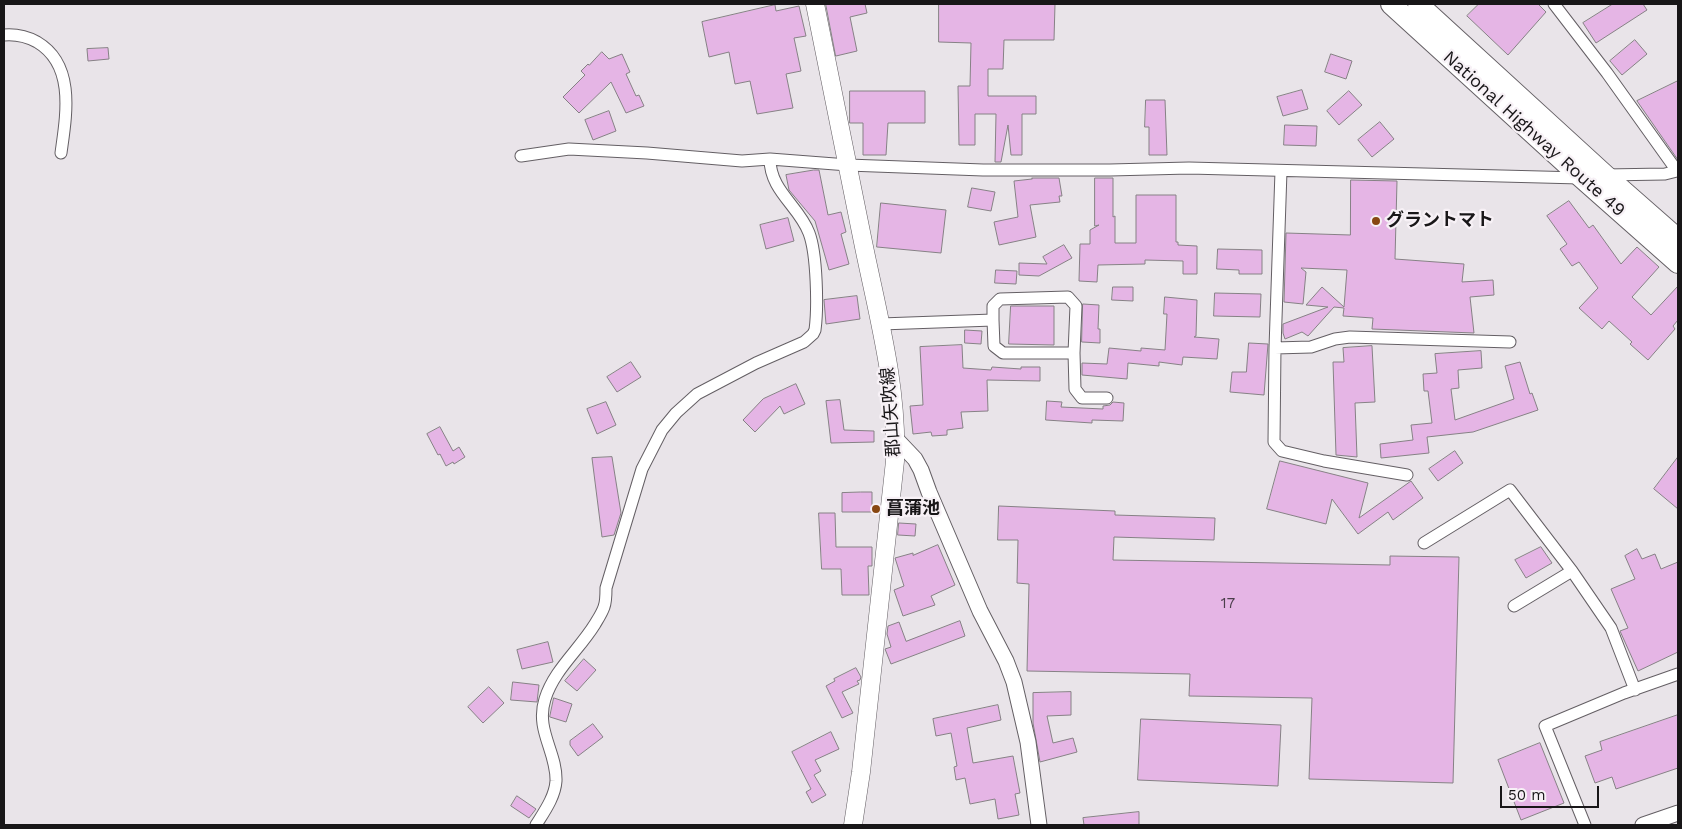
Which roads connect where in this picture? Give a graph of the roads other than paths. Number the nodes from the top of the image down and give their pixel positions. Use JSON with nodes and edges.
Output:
{"nodes":[{"id":1,"x":814,"y":4,"type":"edge"},
{"id":2,"x":1391,"y":4,"type":"edge"},
{"id":3,"x":1418,"y":4,"type":"edge"},
{"id":4,"x":1554,"y":4,"type":"edge"},
{"id":5,"x":4,"y":35,"type":"edge"},
{"id":6,"x":61,"y":153,"type":"dead end"},
{"id":7,"x":521,"y":156,"type":"dead end"},
{"id":8,"x":770,"y":159,"type":"junction"},
{"id":9,"x":848,"y":165,"type":"junction"},
{"id":10,"x":1282,"y":171,"type":"junction"},
{"id":11,"x":1605,"y":175,"type":"junction"},
{"id":12,"x":1582,"y":178,"type":"junction"},
{"id":13,"x":1678,"y":239,"type":"edge"},
{"id":14,"x":1678,"y":263,"type":"edge"},
{"id":15,"x":993,"y":320,"type":"junction"},
{"id":16,"x":881,"y":324,"type":"junction"},
{"id":17,"x":1510,"y":342,"type":"dead end"},
{"id":18,"x":1275,"y":348,"type":"junction"},
{"id":19,"x":1074,"y":353,"type":"junction"},
{"id":20,"x":1107,"y":398,"type":"dead end"},
{"id":21,"x":896,"y":439,"type":"junction"},
{"id":22,"x":1407,"y":475,"type":"dead end"},
{"id":23,"x":1424,"y":543,"type":"dead end"},
{"id":24,"x":1572,"y":571,"type":"junction"},
{"id":25,"x":1514,"y":606,"type":"dead end"},
{"id":26,"x":1678,"y":674,"type":"edge"},
{"id":27,"x":1635,"y":690,"type":"junction"},
{"id":28,"x":1678,"y":813,"type":"edge"},
{"id":29,"x":536,"y":825,"type":"edge"},
{"id":30,"x":853,"y":825,"type":"edge"},
{"id":31,"x":1039,"y":825,"type":"edge"},
{"id":32,"x":1585,"y":825,"type":"edge"},
{"id":33,"x":1643,"y":825,"type":"edge"}],
"edges":[{"from":1,"to":9,"type":"main road","name":"郡山矢吹線"},
{"from":2,"to":12,"type":"highway","name":"National Highway Route 49"},
{"from":3,"to":11,"type":"highway","name":"National Highway Route 49"},
{"from":4,"to":11,"type":"street"},
{"from":5,"to":6,"type":"street"},
{"from":7,"to":8,"type":"street"},
{"from":8,"to":9,"type":"street"},
{"from":8,"to":29,"type":"street"},
{"from":9,"to":10,"type":"street"},
{"from":9,"to":16,"type":"main road","name":"郡山矢吹線"},
{"from":10,"to":12,"type":"street"},
{"from":10,"to":18,"type":"street"},
{"from":11,"to":13,"type":"highway","name":"National Highway Route 49"},
{"from":12,"to":14,"type":"highway","name":"National Highway Route 49"},
{"from":15,"to":16,"type":"street"},
{"from":15,"to":19,"type":"street"},
{"from":15,"to":19,"type":"street"},
{"from":16,"to":21,"type":"main road","name":"郡山矢吹線"},
{"from":17,"to":18,"type":"street"},
{"from":18,"to":22,"type":"street"},
{"from":19,"to":20,"type":"street"},
{"from":21,"to":30,"type":"main road","name":"郡山矢吹線"},
{"from":21,"to":31,"type":"street"},
{"from":23,"to":24,"type":"street"},
{"from":24,"to":25,"type":"street"},
{"from":24,"to":27,"type":"street"},
{"from":26,"to":27,"type":"street"},
{"from":27,"to":32,"type":"street"},
{"from":28,"to":33,"type":"street"}]}
